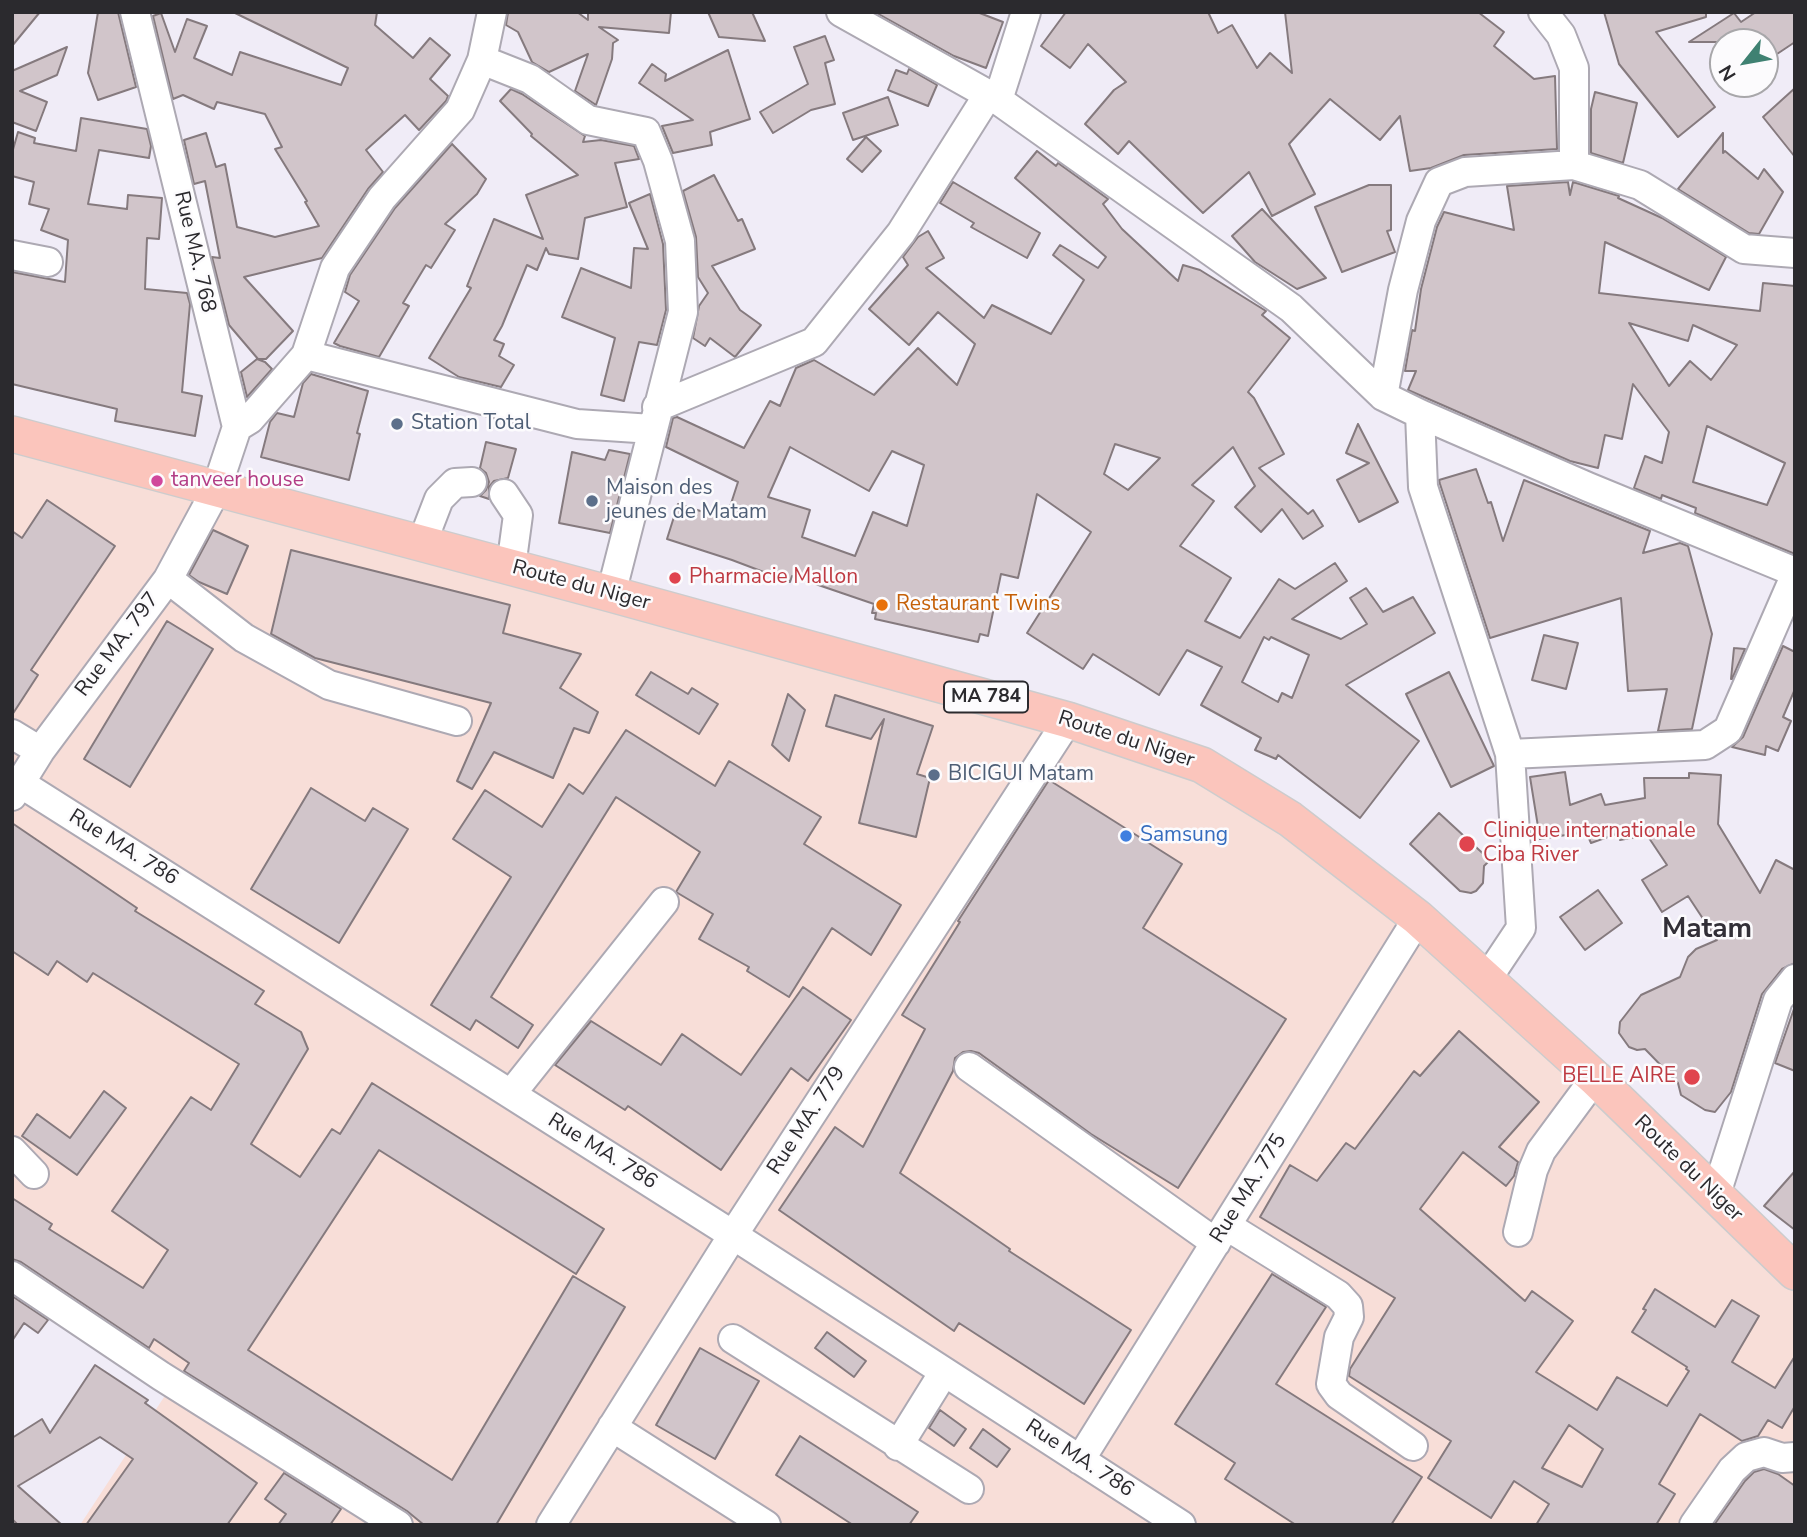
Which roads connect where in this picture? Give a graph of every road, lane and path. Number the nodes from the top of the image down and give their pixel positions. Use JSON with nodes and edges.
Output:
{"nodes":[{"id":1,"x":135,"y":12,"type":"edge"},
{"id":2,"x":492,"y":12,"type":"edge"},
{"id":3,"x":841,"y":12,"type":"edge"},
{"id":4,"x":1026,"y":12,"type":"edge"},
{"id":5,"x":1543,"y":12,"type":"edge"},
{"id":6,"x":482,"y":60,"type":"junction"},
{"id":7,"x":993,"y":97,"type":"junction"},
{"id":8,"x":1574,"y":165,"type":"junction"},
{"id":9,"x":1795,"y":253,"type":"edge"},
{"id":10,"x":12,"y":255,"type":"edge"},
{"id":11,"x":48,"y":262,"type":"dead end"},
{"id":12,"x":306,"y":355,"type":"junction"},
{"id":13,"x":1383,"y":396,"type":"junction"},
{"id":14,"x":1420,"y":414,"type":"junction"},
{"id":15,"x":654,"y":418,"type":"junction"},
{"id":16,"x":237,"y":427,"type":"junction"},
{"id":17,"x":12,"y":434,"type":"edge"},
{"id":18,"x":472,"y":482,"type":"dead end"},
{"id":19,"x":216,"y":490,"type":"junction"},
{"id":20,"x":504,"y":494,"type":"dead end"},
{"id":21,"x":422,"y":543,"type":"junction"},
{"id":22,"x":511,"y":567,"type":"junction"},
{"id":23,"x":1795,"y":574,"type":"edge"},
{"id":24,"x":168,"y":579,"type":"junction"},
{"id":25,"x":611,"y":593,"type":"junction"},
{"id":26,"x":1068,"y":720,"type":"junction"},
{"id":27,"x":457,"y":721,"type":"dead end"},
{"id":28,"x":12,"y":734,"type":"edge"},
{"id":29,"x":40,"y":751,"type":"junction"},
{"id":30,"x":1510,"y":754,"type":"junction"},
{"id":31,"x":16,"y":789,"type":"edge"},
{"id":32,"x":664,"y":902,"type":"dead end"},
{"id":33,"x":1418,"y":918,"type":"junction"},
{"id":34,"x":1487,"y":979,"type":"junction"},
{"id":35,"x":1795,"y":979,"type":"edge"},
{"id":36,"x":969,"y":1067,"type":"dead end"},
{"id":37,"x":1595,"y":1078,"type":"junction"},
{"id":38,"x":511,"y":1094,"type":"junction"},
{"id":39,"x":12,"y":1151,"type":"edge"},
{"id":40,"x":34,"y":1174,"type":"dead end"},
{"id":41,"x":1715,"y":1197,"type":"junction"},
{"id":42,"x":1518,"y":1232,"type":"dead end"},
{"id":43,"x":1221,"y":1234,"type":"junction"},
{"id":44,"x":733,"y":1235,"type":"junction"},
{"id":45,"x":1795,"y":1272,"type":"edge"},
{"id":46,"x":12,"y":1276,"type":"edge"},
{"id":47,"x":733,"y":1339,"type":"dead end"},
{"id":48,"x":944,"y":1372,"type":"junction"},
{"id":49,"x":612,"y":1427,"type":"junction"},
{"id":50,"x":898,"y":1446,"type":"junction"},
{"id":51,"x":1413,"y":1446,"type":"dead end"},
{"id":52,"x":1795,"y":1457,"type":"edge"},
{"id":53,"x":1080,"y":1460,"type":"junction"},
{"id":54,"x":969,"y":1489,"type":"dead end"},
{"id":55,"x":398,"y":1525,"type":"edge"},
{"id":56,"x":551,"y":1525,"type":"edge"},
{"id":57,"x":766,"y":1525,"type":"edge"},
{"id":58,"x":1181,"y":1525,"type":"edge"},
{"id":59,"x":1694,"y":1525,"type":"edge"}],
"edges":[{"from":1,"to":16,"type":"street","name":"Rue MA. 768"},
{"from":2,"to":6,"type":"street"},
{"from":3,"to":7,"type":"street"},
{"from":4,"to":7,"type":"street"},
{"from":5,"to":8,"type":"street"},
{"from":6,"to":12,"type":"street"},
{"from":6,"to":15,"type":"street"},
{"from":7,"to":13,"type":"street"},
{"from":7,"to":15,"type":"street"},
{"from":8,"to":9,"type":"street"},
{"from":8,"to":13,"type":"street"},
{"from":10,"to":11,"type":"street"},
{"from":12,"to":15,"type":"street"},
{"from":12,"to":16,"type":"street"},
{"from":13,"to":14,"type":"street"},
{"from":14,"to":23,"type":"street"},
{"from":14,"to":30,"type":"street"},
{"from":15,"to":25,"type":"street"},
{"from":16,"to":19,"type":"street"},
{"from":17,"to":19,"type":"main road","name":"Route du Niger","number":"MA 784"},
{"from":18,"to":21,"type":"street"},
{"from":19,"to":21,"type":"main road","name":"Route du Niger","number":"MA 784"},
{"from":19,"to":24,"type":"street","name":"Rue MA. 797"},
{"from":20,"to":22,"type":"street"},
{"from":21,"to":22,"type":"main road","name":"Route du Niger","number":"MA 784"},
{"from":22,"to":25,"type":"main road","name":"Route du Niger","number":"MA 784"},
{"from":23,"to":30,"type":"street"},
{"from":24,"to":27,"type":"street"},
{"from":24,"to":29,"type":"street","name":"Rue MA. 797"},
{"from":25,"to":26,"type":"main road","name":"Route du Niger","number":"MA 784"},
{"from":26,"to":33,"type":"main road","name":"Route du Niger","number":"MA 784"},
{"from":26,"to":44,"type":"street","name":"Rue MA. 779"},
{"from":28,"to":29,"type":"street"},
{"from":29,"to":31,"type":"street","name":"Rue MA. 797"},
{"from":30,"to":34,"type":"street"},
{"from":31,"to":38,"type":"street","name":"Rue MA. 786"},
{"from":32,"to":38,"type":"street"},
{"from":33,"to":34,"type":"main road","name":"Route du Niger","number":"MA 784"},
{"from":33,"to":43,"type":"street","name":"Rue MA. 775"},
{"from":34,"to":37,"type":"main road","name":"Route du Niger","number":"MA 784"},
{"from":35,"to":41,"type":"street"},
{"from":36,"to":43,"type":"street"},
{"from":37,"to":41,"type":"main road","name":"Route du Niger","number":"MA 784"},
{"from":37,"to":42,"type":"street"},
{"from":38,"to":44,"type":"street","name":"Rue MA. 786"},
{"from":39,"to":40,"type":"street"},
{"from":41,"to":45,"type":"main road","name":"Route du Niger","number":"MA 784"},
{"from":43,"to":51,"type":"street"},
{"from":43,"to":53,"type":"street","name":"Rue MA. 775"},
{"from":44,"to":48,"type":"street","name":"Rue MA. 786"},
{"from":44,"to":49,"type":"street","name":"Rue MA. 779"},
{"from":46,"to":55,"type":"street"},
{"from":47,"to":50,"type":"street"},
{"from":48,"to":50,"type":"street"},
{"from":48,"to":53,"type":"street","name":"Rue MA. 786"},
{"from":49,"to":56,"type":"street","name":"Rue MA. 779"},
{"from":49,"to":57,"type":"street"},
{"from":50,"to":54,"type":"street"},
{"from":52,"to":59,"type":"street"},
{"from":53,"to":58,"type":"street","name":"Rue MA. 786"}]}
